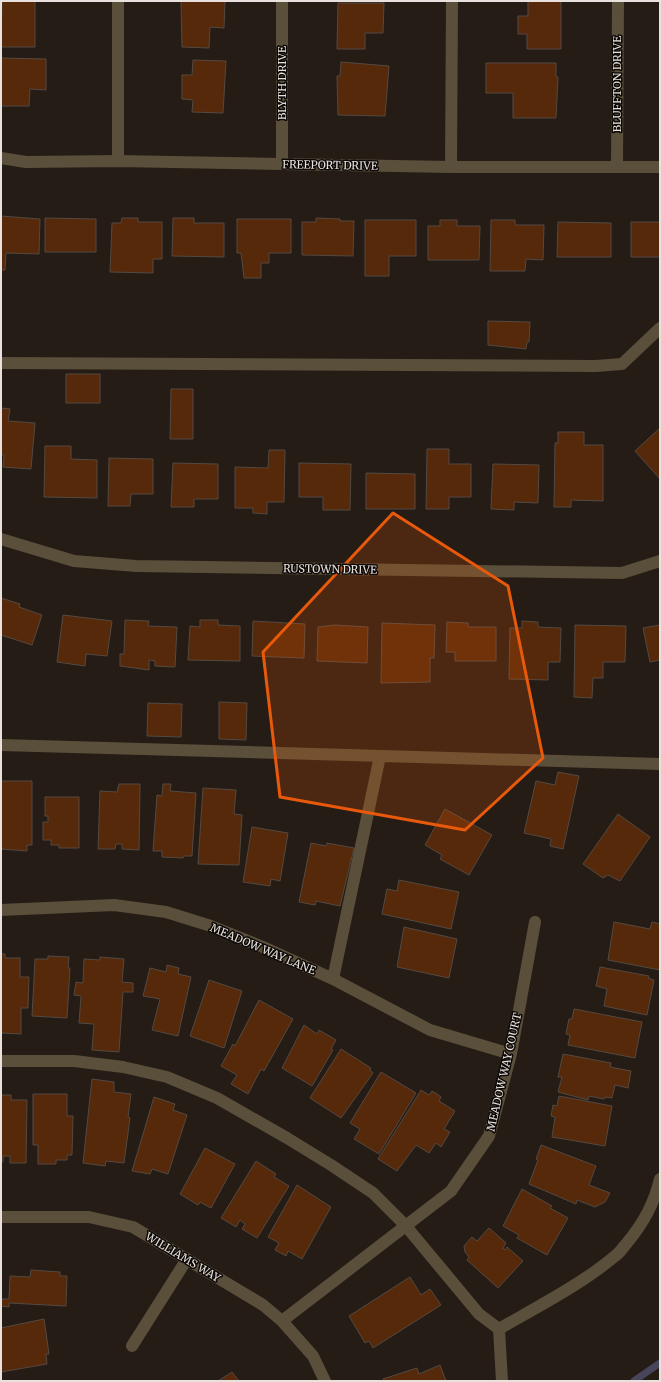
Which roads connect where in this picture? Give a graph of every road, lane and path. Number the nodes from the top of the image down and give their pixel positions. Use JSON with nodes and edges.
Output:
{"nodes":[{"id":1,"x":118,"y":1,"type":"edge"},
{"id":2,"x":282,"y":1,"type":"edge"},
{"id":3,"x":452,"y":1,"type":"edge"},
{"id":4,"x":618,"y":1,"type":"edge"},
{"id":5,"x":1,"y":158,"type":"edge"},
{"id":6,"x":118,"y":161,"type":"junction"},
{"id":7,"x":282,"y":164,"type":"junction"},
{"id":8,"x":617,"y":166,"type":"junction"},
{"id":9,"x":451,"y":167,"type":"junction"},
{"id":10,"x":660,"y":167,"type":"edge"},
{"id":11,"x":660,"y":328,"type":"edge"},
{"id":12,"x":1,"y":363,"type":"edge"},
{"id":13,"x":1,"y":539,"type":"edge"},
{"id":14,"x":660,"y":561,"type":"edge"},
{"id":15,"x":1,"y":745,"type":"edge"},
{"id":16,"x":380,"y":756,"type":"junction"},
{"id":17,"x":660,"y":764,"type":"edge"},
{"id":18,"x":1,"y":910,"type":"edge"},
{"id":19,"x":535,"y":922,"type":"dead end"},
{"id":20,"x":333,"y":979,"type":"junction"},
{"id":21,"x":511,"y":1054,"type":"junction"},
{"id":22,"x":1,"y":1061,"type":"edge"},
{"id":23,"x":660,"y":1178,"type":"edge"},
{"id":24,"x":1,"y":1216,"type":"edge"},
{"id":25,"x":405,"y":1225,"type":"junction"},
{"id":26,"x":187,"y":1259,"type":"junction"},
{"id":27,"x":282,"y":1321,"type":"junction"},
{"id":28,"x":499,"y":1329,"type":"junction"},
{"id":29,"x":132,"y":1346,"type":"dead end"},
{"id":30,"x":325,"y":1381,"type":"edge"},
{"id":31,"x":502,"y":1381,"type":"edge"}],
"edges":[{"from":1,"to":6,"type":"street"},
{"from":2,"to":7,"type":"street","name":"BLYTH DRIVE"},
{"from":3,"to":9,"type":"street"},
{"from":4,"to":8,"type":"street","name":"BLUFFTON DRIVE"},
{"from":5,"to":6,"type":"street","name":"FREEPORT DRIVE"},
{"from":6,"to":7,"type":"street","name":"FREEPORT DRIVE"},
{"from":7,"to":9,"type":"street","name":"FREEPORT DRIVE"},
{"from":8,"to":9,"type":"street","name":"FREEPORT DRIVE"},
{"from":8,"to":10,"type":"street","name":"FREEPORT DRIVE"},
{"from":11,"to":12,"type":"street"},
{"from":13,"to":14,"type":"street","name":"RUSTOWN DRIVE"},
{"from":15,"to":16,"type":"street"},
{"from":16,"to":17,"type":"street"},
{"from":16,"to":20,"type":"street"},
{"from":18,"to":20,"type":"street","name":"MEADOW WAY LANE"},
{"from":19,"to":21,"type":"street","name":"MEADOW WAY COURT"},
{"from":20,"to":21,"type":"street","name":"MEADOW WAY LANE"},
{"from":21,"to":25,"type":"street","name":"MEADOW WAY COURT"},
{"from":22,"to":25,"type":"street"},
{"from":23,"to":28,"type":"street"},
{"from":24,"to":26,"type":"street","name":"WILLIAMS WAY"},
{"from":25,"to":27,"type":"street","name":"MEADOW WAY COURT"},
{"from":25,"to":28,"type":"street"},
{"from":26,"to":27,"type":"street","name":"WILLIAMS WAY"},
{"from":26,"to":29,"type":"street"},
{"from":27,"to":30,"type":"street","name":"WILLIAMS WAY"},
{"from":28,"to":31,"type":"street"}]}
